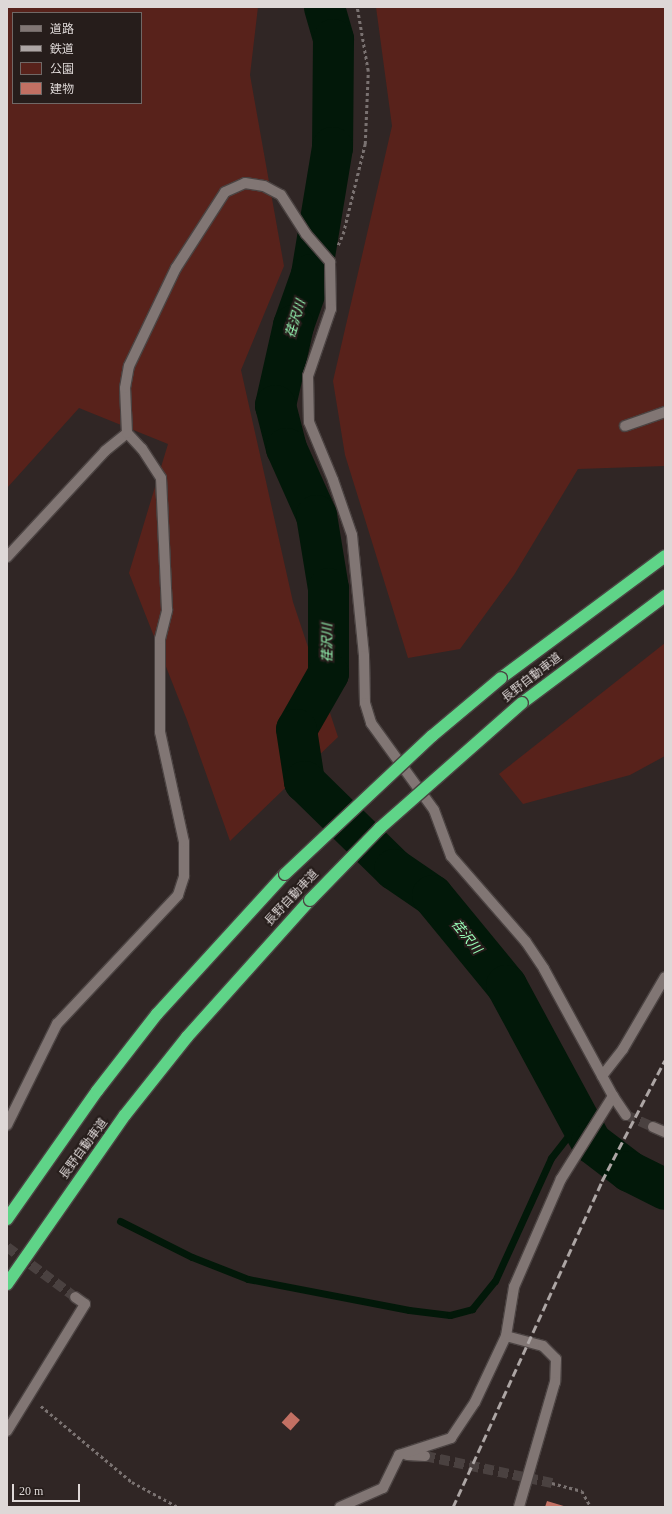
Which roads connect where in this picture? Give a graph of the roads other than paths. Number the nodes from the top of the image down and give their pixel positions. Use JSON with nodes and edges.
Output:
{"nodes":[{"id":1,"x":665,"y":412,"type":"edge"},
{"id":2,"x":625,"y":426,"type":"dead end"},
{"id":3,"x":127,"y":433,"type":"junction"},
{"id":4,"x":665,"y":556,"type":"edge"},
{"id":5,"x":7,"y":557,"type":"edge"},
{"id":6,"x":665,"y":596,"type":"edge"},
{"id":7,"x":665,"y":977,"type":"edge"},
{"id":8,"x":602,"y":1076,"type":"junction"},
{"id":9,"x":613,"y":1096,"type":"junction"},
{"id":10,"x":626,"y":1115,"type":"tunnel mouth"},
{"id":11,"x":7,"y":1125,"type":"edge"},
{"id":12,"x":653,"y":1127,"type":"tunnel mouth"},
{"id":13,"x":665,"y":1132,"type":"edge"},
{"id":14,"x":7,"y":1219,"type":"edge"},
{"id":15,"x":7,"y":1284,"type":"edge"},
{"id":16,"x":75,"y":1297,"type":"tunnel mouth"},
{"id":17,"x":506,"y":1336,"type":"junction"},
{"id":18,"x":7,"y":1431,"type":"edge"},
{"id":19,"x":398,"y":1455,"type":"junction"},
{"id":20,"x":425,"y":1456,"type":"tunnel mouth"},
{"id":21,"x":340,"y":1507,"type":"edge"},
{"id":22,"x":519,"y":1507,"type":"edge"}],
"edges":[{"from":1,"to":2,"type":"street"},
{"from":3,"to":5,"type":"street"},
{"from":3,"to":8,"type":"street"},
{"from":3,"to":11,"type":"street"},
{"from":4,"to":14,"type":"highway","name":"長野自動車道","bridge":true},
{"from":6,"to":15,"type":"highway","name":"長野自動車道","bridge":true},
{"from":7,"to":8,"type":"street"},
{"from":8,"to":9,"type":"street"},
{"from":9,"to":10,"type":"street"},
{"from":9,"to":17,"type":"street"},
{"from":12,"to":13,"type":"street"},
{"from":16,"to":18,"type":"street"},
{"from":17,"to":19,"type":"street"},
{"from":17,"to":22,"type":"street"},
{"from":19,"to":20,"type":"street"},
{"from":19,"to":21,"type":"street"}]}
